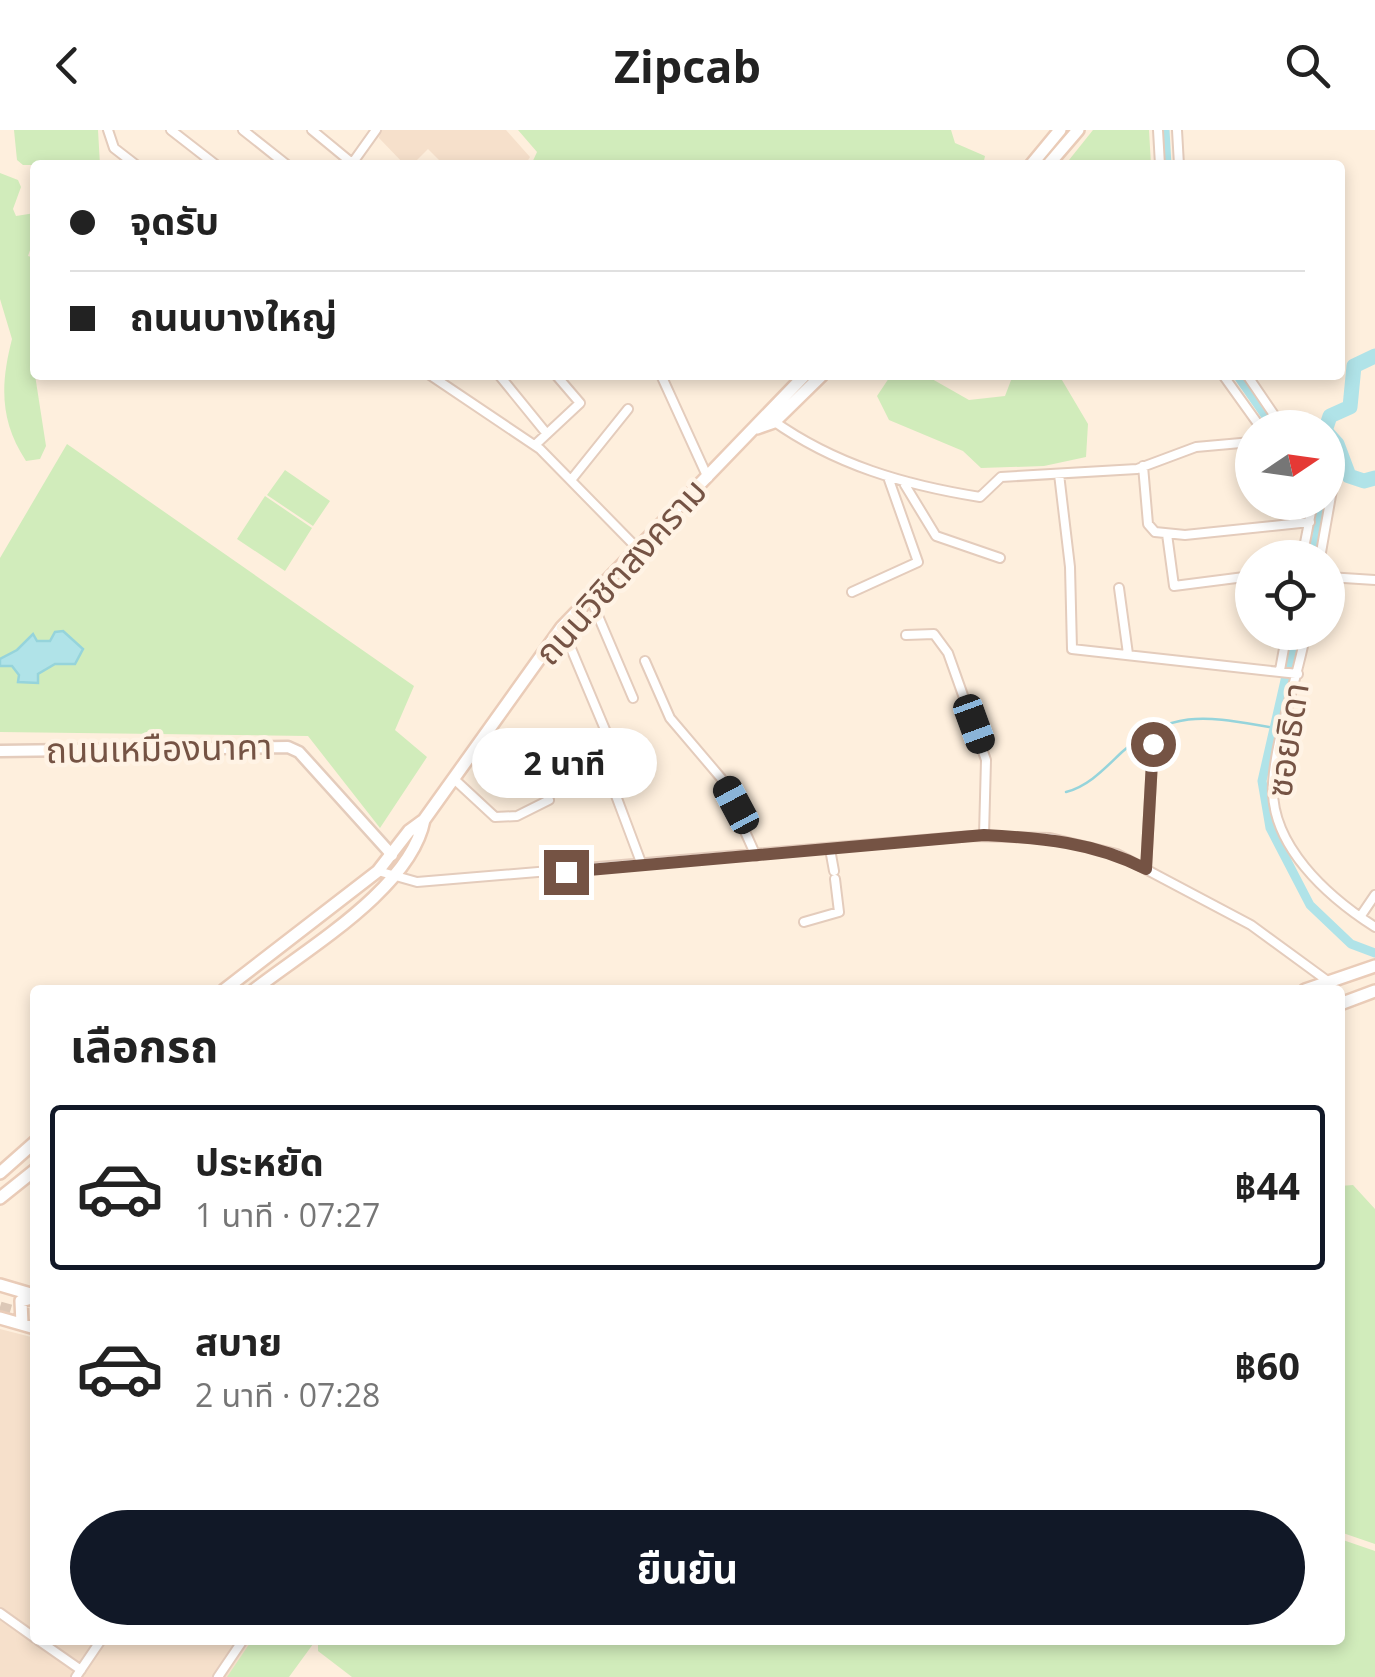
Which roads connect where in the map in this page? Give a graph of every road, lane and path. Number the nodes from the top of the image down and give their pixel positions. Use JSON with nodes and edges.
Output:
{"nodes":[{"id":1,"x":108,"y":130,"type":"edge"},
{"id":2,"x":171,"y":130,"type":"edge"},
{"id":3,"x":243,"y":130,"type":"edge"},
{"id":4,"x":312,"y":130,"type":"edge"},
{"id":5,"x":376,"y":130,"type":"edge"},
{"id":6,"x":1060,"y":130,"type":"edge"},
{"id":7,"x":1078,"y":130,"type":"edge"},
{"id":8,"x":1158,"y":130,"type":"edge"},
{"id":9,"x":1177,"y":130,"type":"edge"},
{"id":10,"x":130,"y":160,"type":"edge"},
{"id":11,"x":210,"y":160,"type":"edge"},
{"id":12,"x":281,"y":160,"type":"edge"},
{"id":13,"x":346,"y":160,"type":"edge"},
{"id":14,"x":354,"y":160,"type":"edge"},
{"id":15,"x":1035,"y":160,"type":"edge"},
{"id":16,"x":1052,"y":160,"type":"edge"},
{"id":17,"x":1160,"y":160,"type":"edge"},
{"id":18,"x":1178,"y":160,"type":"edge"},
{"id":19,"x":440,"y":380,"type":"edge"},
{"id":20,"x":503,"y":380,"type":"edge"},
{"id":21,"x":560,"y":380,"type":"edge"},
{"id":22,"x":663,"y":380,"type":"edge"},
{"id":23,"x":801,"y":380,"type":"edge"},
{"id":24,"x":816,"y":380,"type":"edge"},
{"id":25,"x":1226,"y":380,"type":"edge"},
{"id":26,"x":1250,"y":380,"type":"edge"},
{"id":27,"x":1264,"y":403,"type":"junction"},
{"id":28,"x":628,"y":409,"type":"dead end"},
{"id":29,"x":1247,"y":410,"type":"edge"},
{"id":30,"x":1254,"y":410,"type":"edge"},
{"id":31,"x":1269,"y":410,"type":"edge"},
{"id":32,"x":770,"y":418,"type":"junction"},
{"id":33,"x":547,"y":434,"type":"junction"},
{"id":34,"x":1235,"y":444,"type":"edge"},
{"id":35,"x":535,"y":446,"type":"junction"},
{"id":36,"x":1143,"y":466,"type":"junction"},
{"id":37,"x":1059,"y":474,"type":"junction"},
{"id":38,"x":888,"y":477,"type":"junction"},
{"id":39,"x":708,"y":478,"type":"junction"},
{"id":40,"x":571,"y":480,"type":"junction"},
{"id":41,"x":905,"y":485,"type":"junction"},
{"id":42,"x":1310,"y":522,"type":"joint"},
{"id":43,"x":1167,"y":534,"type":"junction"},
{"id":44,"x":1306,"y":540,"type":"edge"},
{"id":45,"x":637,"y":548,"type":"junction"},
{"id":46,"x":1000,"y":558,"type":"dead end"},
{"id":47,"x":1235,"y":578,"type":"edge"},
{"id":48,"x":1345,"y":578,"type":"edge"},
{"id":49,"x":1375,"y":580,"type":"edge"},
{"id":50,"x":1119,"y":588,"type":"dead end"},
{"id":51,"x":852,"y":592,"type":"dead end"},
{"id":52,"x":590,"y":597,"type":"junction"},
{"id":53,"x":562,"y":627,"type":"junction"},
{"id":54,"x":906,"y":635,"type":"dead end"},
{"id":55,"x":1284,"y":650,"type":"edge"},
{"id":56,"x":1303,"y":650,"type":"edge"},
{"id":57,"x":1128,"y":654,"type":"junction"},
{"id":58,"x":645,"y":661,"type":"dead end"},
{"id":59,"x":1280,"y":670,"type":"junction"},
{"id":60,"x":1298,"y":674,"type":"junction"},
{"id":61,"x":634,"y":698,"type":"dead end"},
{"id":62,"x":608,"y":738,"type":"dead end"},
{"id":63,"x":1153,"y":744,"type":"dead end"},
{"id":64,"x":0,"y":751,"type":"edge"},
{"id":65,"x":603,"y":762,"type":"dead end"},
{"id":66,"x":454,"y":779,"type":"junction"},
{"id":67,"x":549,"y":800,"type":"dead end"},
{"id":68,"x":424,"y":820,"type":"junction"},
{"id":69,"x":984,"y":835,"type":"junction"},
{"id":70,"x":830,"y":849,"type":"junction"},
{"id":71,"x":392,"y":854,"type":"junction"},
{"id":72,"x":756,"y":856,"type":"junction"},
{"id":73,"x":642,"y":865,"type":"junction"},
{"id":74,"x":1146,"y":869,"type":"junction"},
{"id":75,"x":378,"y":871,"type":"junction"},
{"id":76,"x":395,"y":877,"type":"junction"},
{"id":77,"x":1375,"y":895,"type":"edge"},
{"id":78,"x":1360,"y":918,"type":"junction"},
{"id":79,"x":804,"y":922,"type":"dead end"},
{"id":80,"x":1375,"y":927,"type":"edge"},
{"id":81,"x":1375,"y":966,"type":"edge"},
{"id":82,"x":1328,"y":982,"type":"junction"},
{"id":83,"x":230,"y":985,"type":"edge"},
{"id":84,"x":260,"y":985,"type":"edge"},
{"id":85,"x":1319,"y":985,"type":"edge"},
{"id":86,"x":1375,"y":990,"type":"edge"},
{"id":87,"x":1345,"y":1002,"type":"edge"},
{"id":88,"x":30,"y":1146,"type":"edge"},
{"id":89,"x":0,"y":1173,"type":"edge"},
{"id":90,"x":30,"y":1174,"type":"edge"},
{"id":91,"x":0,"y":1198,"type":"edge"},
{"id":92,"x":0,"y":1285,"type":"edge"},
{"id":93,"x":30,"y":1294,"type":"edge"},
{"id":94,"x":30,"y":1298,"type":"edge"},
{"id":95,"x":0,"y":1318,"type":"edge"},
{"id":96,"x":28,"y":1326,"type":"edge"},
{"id":97,"x":0,"y":1613,"type":"edge"},
{"id":98,"x":30,"y":1635,"type":"edge"},
{"id":99,"x":43,"y":1645,"type":"edge"},
{"id":100,"x":98,"y":1645,"type":"edge"},
{"id":101,"x":240,"y":1645,"type":"edge"},
{"id":102,"x":78,"y":1674,"type":"edge"},
{"id":103,"x":218,"y":1677,"type":"edge"}],
"edges":[{"from":1,"to":10,"type":"street"},
{"from":2,"to":11,"type":"street"},
{"from":3,"to":12,"type":"street"},
{"from":4,"to":13,"type":"street"},
{"from":5,"to":14,"type":"street"},
{"from":6,"to":15,"type":"main road"},
{"from":7,"to":16,"type":"main road"},
{"from":8,"to":17,"type":"street"},
{"from":9,"to":18,"type":"street"},
{"from":19,"to":35,"type":"street"},
{"from":20,"to":33,"type":"street"},
{"from":21,"to":33,"type":"street"},
{"from":22,"to":39,"type":"street"},
{"from":23,"to":32,"type":"main road","name":"ถนนวิชิตสงคราม"},
{"from":24,"to":32,"type":"main road","name":"ถนนวิชิตสงคราม"},
{"from":25,"to":29,"type":"street"},
{"from":26,"to":27,"type":"street"},
{"from":27,"to":30,"type":"street"},
{"from":27,"to":31,"type":"street"},
{"from":28,"to":40,"type":"street"},
{"from":32,"to":38,"type":"street"},
{"from":32,"to":39,"type":"main road","name":"ถนนวิชิตสงคราม"},
{"from":33,"to":35,"type":"street"},
{"from":34,"to":36,"type":"street"},
{"from":35,"to":40,"type":"street"},
{"from":36,"to":37,"type":"street"},
{"from":36,"to":43,"type":"street"},
{"from":37,"to":41,"type":"street"},
{"from":37,"to":57,"type":"street"},
{"from":38,"to":41,"type":"street"},
{"from":38,"to":51,"type":"street"},
{"from":39,"to":45,"type":"main road","name":"ถนนวิชิตสงคราม"},
{"from":40,"to":45,"type":"street"},
{"from":41,"to":46,"type":"street"},
{"from":42,"to":43,"type":"street"},
{"from":42,"to":44,"type":"street"},
{"from":43,"to":47,"type":"street"},
{"from":45,"to":52,"type":"main road","name":"ถนนวิชิตสงคราม"},
{"from":48,"to":49,"type":"street"},
{"from":50,"to":57,"type":"street"},
{"from":52,"to":53,"type":"main road","name":"ถนนวิชิตสงคราม"},
{"from":52,"to":61,"type":"street"},
{"from":53,"to":62,"type":"street"},
{"from":53,"to":66,"type":"main road","name":"ถนนวิชิตสงคราม"},
{"from":54,"to":69,"type":"street"},
{"from":55,"to":59,"type":"street"},
{"from":56,"to":60,"type":"street","name":"ซอยธิดา"},
{"from":57,"to":59,"type":"street"},
{"from":58,"to":72,"type":"street"},
{"from":59,"to":60,"type":"street"},
{"from":60,"to":78,"type":"street","name":"ซอยธิดา"},
{"from":63,"to":74,"type":"street"},
{"from":64,"to":71,"type":"street","name":"ถนนเหมืองนาคา"},
{"from":65,"to":73,"type":"street"},
{"from":66,"to":67,"type":"street"},
{"from":66,"to":68,"type":"main road","name":"ถนนวิชิตสงคราม"},
{"from":68,"to":71,"type":"main road","name":"ถนนวิชิตสงคราม"},
{"from":68,"to":76,"type":"main road","name":"ถนนวิชิตสงคราม"},
{"from":69,"to":70,"type":"street"},
{"from":69,"to":74,"type":"street"},
{"from":70,"to":72,"type":"street"},
{"from":70,"to":79,"type":"street"},
{"from":71,"to":75,"type":"main road","name":"ถนนวิชิตสงคราม"},
{"from":72,"to":73,"type":"street"},
{"from":73,"to":76,"type":"street"},
{"from":74,"to":82,"type":"street"},
{"from":75,"to":76,"type":"street"},
{"from":75,"to":83,"type":"main road","name":"ถนนวิชิตสงคราม"},
{"from":76,"to":84,"type":"main road","name":"ถนนวิชิตสงคราม"},
{"from":77,"to":78,"type":"street"},
{"from":78,"to":80,"type":"street","name":"ซอยธิดา"},
{"from":81,"to":82,"type":"main road"},
{"from":82,"to":85,"type":"main road"},
{"from":86,"to":87,"type":"main road"},
{"from":88,"to":89,"type":"main road"},
{"from":90,"to":91,"type":"main road"},
{"from":92,"to":93,"type":"main road"},
{"from":94,"to":96,"type":"main road"},
{"from":95,"to":96,"type":"main road"},
{"from":97,"to":98,"type":"street"},
{"from":99,"to":102,"type":"street"},
{"from":100,"to":102,"type":"street"},
{"from":101,"to":103,"type":"street"}]}
